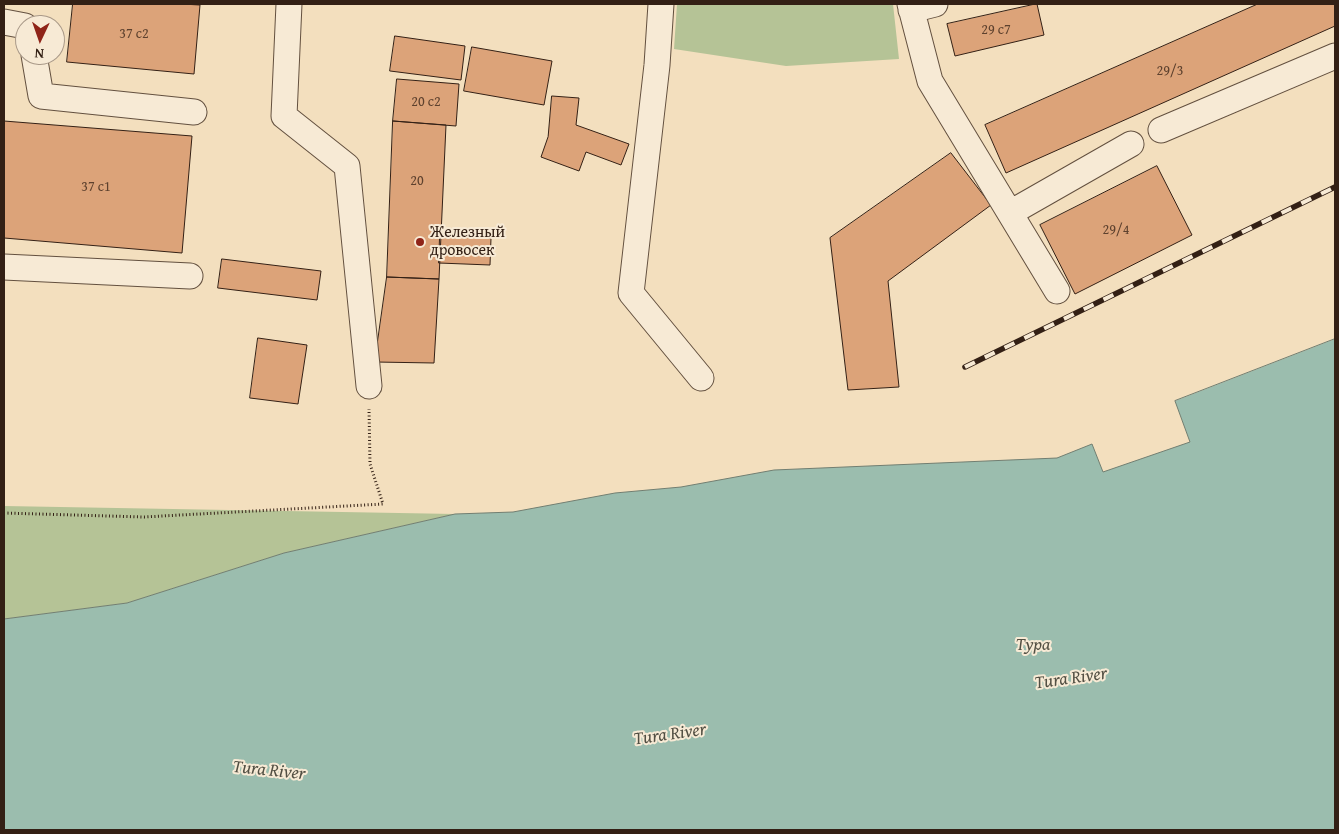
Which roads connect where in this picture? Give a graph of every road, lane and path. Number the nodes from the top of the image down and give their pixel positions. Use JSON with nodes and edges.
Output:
{"nodes":[{"id":1,"x":289,"y":4,"type":"edge"},
{"id":2,"x":661,"y":4,"type":"edge"},
{"id":3,"x":935,"y":4,"type":"edge"},
{"id":4,"x":910,"y":7,"type":"edge"},
{"id":5,"x":1335,"y":56,"type":"edge"},
{"id":6,"x":36,"y":65,"type":"edge"},
{"id":7,"x":194,"y":112,"type":"dead end"},
{"id":8,"x":1161,"y":130,"type":"dead end"},
{"id":9,"x":1131,"y":144,"type":"dead end"},
{"id":10,"x":1010,"y":213,"type":"junction"},
{"id":11,"x":4,"y":267,"type":"edge"},
{"id":12,"x":190,"y":276,"type":"dead end"},
{"id":13,"x":1057,"y":291,"type":"dead end"},
{"id":14,"x":701,"y":378,"type":"dead end"},
{"id":15,"x":369,"y":386,"type":"joint"},
{"id":16,"x":4,"y":514,"type":"edge"}],
"edges":[{"from":1,"to":15,"type":"lane"},
{"from":2,"to":14,"type":"lane"},
{"from":3,"to":4,"type":"lane"},
{"from":4,"to":10,"type":"lane"},
{"from":5,"to":8,"type":"lane"},
{"from":6,"to":7,"type":"lane"},
{"from":9,"to":10,"type":"lane"},
{"from":10,"to":13,"type":"lane"},
{"from":11,"to":12,"type":"lane"},
{"from":15,"to":16,"type":"path"}]}
